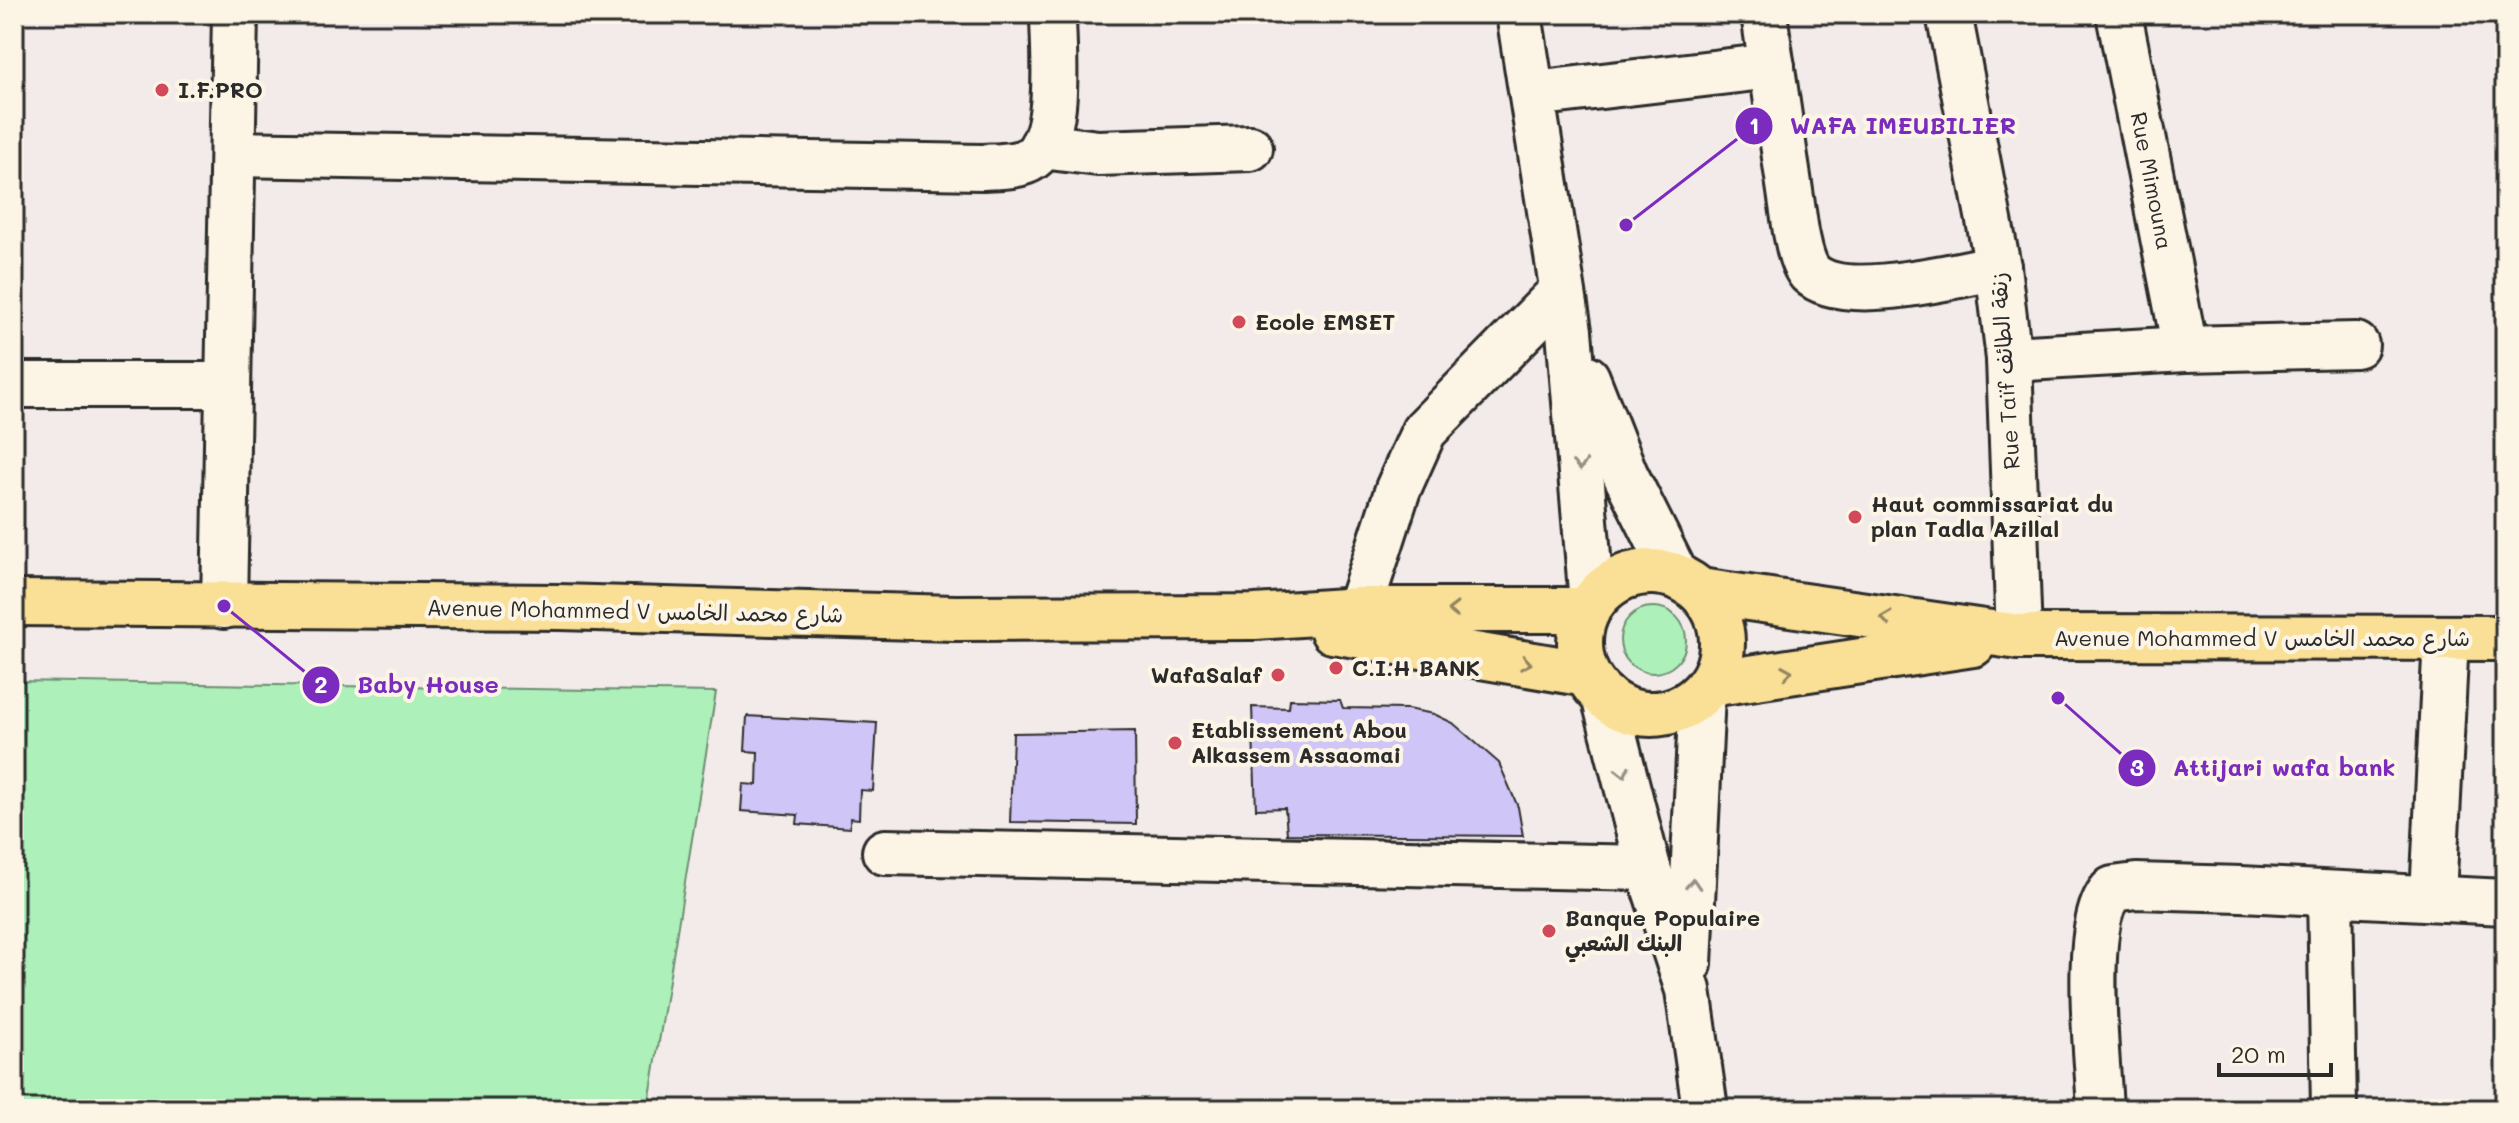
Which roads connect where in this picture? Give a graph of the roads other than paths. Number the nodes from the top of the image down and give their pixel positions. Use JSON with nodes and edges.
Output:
{"nodes":[{"id":1,"x":235,"y":14,"type":"edge"},
{"id":2,"x":1053,"y":14,"type":"edge"},
{"id":3,"x":1519,"y":14,"type":"edge"},
{"id":4,"x":1764,"y":14,"type":"edge"},
{"id":5,"x":1949,"y":14,"type":"edge"},
{"id":6,"x":2119,"y":14,"type":"edge"},
{"id":7,"x":1772,"y":66,"type":"junction"},
{"id":8,"x":1534,"y":94,"type":"junction"},
{"id":9,"x":1042,"y":146,"type":"junction"},
{"id":10,"x":1250,"y":148,"type":"dead end"},
{"id":11,"x":233,"y":154,"type":"junction"},
{"id":12,"x":1998,"y":267,"type":"junction"},
{"id":13,"x":1566,"y":311,"type":"junction"},
{"id":14,"x":2356,"y":345,"type":"dead end"},
{"id":15,"x":2185,"y":349,"type":"junction"},
{"id":16,"x":2009,"y":359,"type":"junction"},
{"id":17,"x":14,"y":385,"type":"edge"},
{"id":18,"x":226,"y":385,"type":"junction"},
{"id":19,"x":1688,"y":583,"type":"junction"},
{"id":20,"x":14,"y":603,"type":"edge"},
{"id":21,"x":224,"y":606,"type":"junction"},
{"id":22,"x":1590,"y":607,"type":"junction"},
{"id":23,"x":1359,"y":610,"type":"junction"},
{"id":24,"x":1255,"y":617,"type":"junction"},
{"id":25,"x":2019,"y":637,"type":"junction"},
{"id":26,"x":2446,"y":638,"type":"junction"},
{"id":27,"x":2505,"y":638,"type":"edge"},
{"id":28,"x":1595,"y":685,"type":"junction"},
{"id":29,"x":1706,"y":689,"type":"junction"},
{"id":30,"x":885,"y":852,"type":"dead end"},
{"id":31,"x":1648,"y":868,"type":"junction"},
{"id":32,"x":2330,"y":894,"type":"junction"},
{"id":33,"x":2433,"y":896,"type":"junction"},
{"id":34,"x":2505,"y":902,"type":"edge"},
{"id":35,"x":1688,"y":990,"type":"junction"},
{"id":36,"x":1705,"y":1109,"type":"edge"},
{"id":37,"x":2100,"y":1109,"type":"edge"},
{"id":38,"x":2334,"y":1109,"type":"edge"}],
"edges":[{"from":1,"to":11,"type":"street"},
{"from":2,"to":9,"type":"street"},
{"from":3,"to":8,"type":"street"},
{"from":4,"to":7,"type":"street"},
{"from":5,"to":12,"type":"street","name":"Rue Taïf زنقة الطائف"},
{"from":6,"to":15,"type":"street","name":"Rue Mimouna"},
{"from":7,"to":8,"type":"street"},
{"from":7,"to":12,"type":"street"},
{"from":8,"to":13,"type":"street"},
{"from":9,"to":10,"type":"street"},
{"from":9,"to":11,"type":"street"},
{"from":11,"to":18,"type":"street"},
{"from":12,"to":16,"type":"street","name":"Rue Taïf زنقة الطائف"},
{"from":13,"to":19,"type":"street"},
{"from":13,"to":22,"type":"street","one_way":true},
{"from":13,"to":23,"type":"street"},
{"from":14,"to":15,"type":"street"},
{"from":15,"to":16,"type":"street"},
{"from":16,"to":25,"type":"street","name":"Rue Taïf زنقة الطائف"},
{"from":17,"to":18,"type":"street"},
{"from":18,"to":21,"type":"street"},
{"from":19,"to":22,"type":"main road"},
{"from":25,"to":19,"type":"main road","one_way":true},
{"from":19,"to":29,"type":"main road"},
{"from":20,"to":21,"type":"main road","name":"Avenue Mohammed V شارع محمد الخامس"},
{"from":21,"to":24,"type":"main road","name":"Avenue Mohammed V شارع محمد الخامس"},
{"from":22,"to":23,"type":"main road","one_way":true},
{"from":22,"to":28,"type":"main road"},
{"from":23,"to":24,"type":"main road"},
{"from":24,"to":28,"type":"main road","one_way":true},
{"from":25,"to":26,"type":"main road","name":"Avenue Mohammed V شارع محمد الخامس"},
{"from":29,"to":25,"type":"main road","one_way":true},
{"from":26,"to":27,"type":"main road","name":"Avenue Mohammed V شارع محمد الخامس"},
{"from":26,"to":33,"type":"street"},
{"from":28,"to":29,"type":"main road"},
{"from":28,"to":31,"type":"street","one_way":true},
{"from":35,"to":29,"type":"street","one_way":true},
{"from":30,"to":31,"type":"street"},
{"from":31,"to":35,"type":"street"},
{"from":32,"to":33,"type":"street"},
{"from":32,"to":37,"type":"street"},
{"from":32,"to":38,"type":"street"},
{"from":33,"to":34,"type":"street"},
{"from":35,"to":36,"type":"street"}]}
